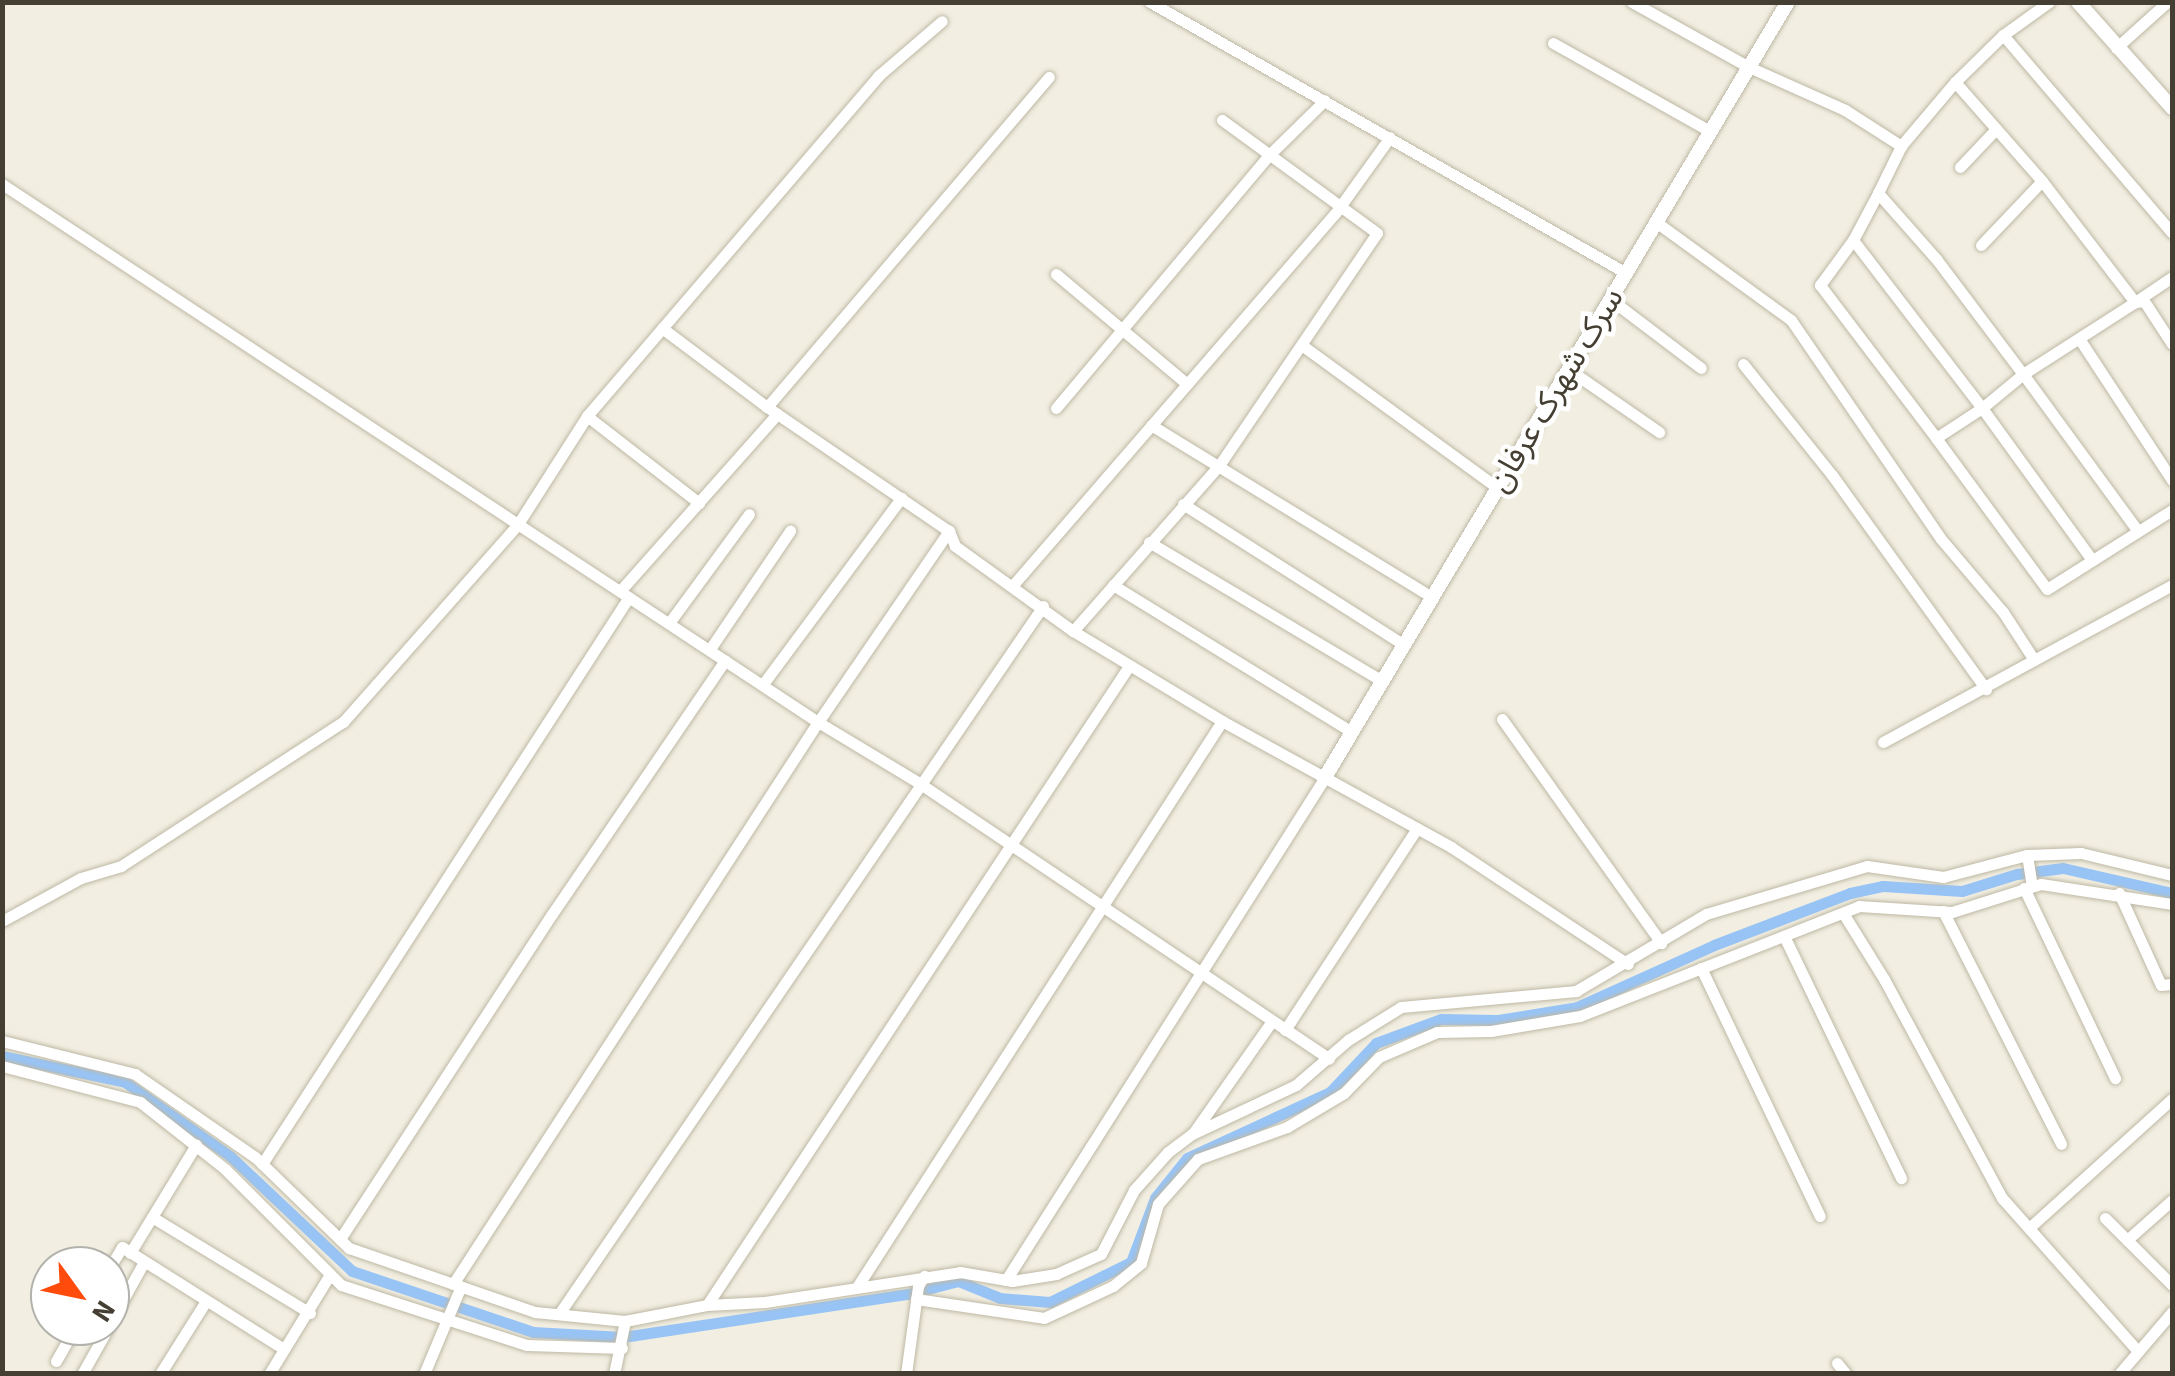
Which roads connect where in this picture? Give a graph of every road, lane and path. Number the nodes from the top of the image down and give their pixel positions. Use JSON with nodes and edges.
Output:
{"nodes":[{"id":1,"x":1150,"y":2,"type":"edge"},
{"id":2,"x":1632,"y":2,"type":"edge"},
{"id":3,"x":1788,"y":2,"type":"edge"},
{"id":4,"x":2050,"y":2,"type":"edge"},
{"id":5,"x":2078,"y":2,"type":"edge"},
{"id":6,"x":2167,"y":2,"type":"edge"},
{"id":7,"x":942,"y":21,"type":"dead end"},
{"id":8,"x":2003,"y":35,"type":"junction"},
{"id":9,"x":1553,"y":43,"type":"dead end"},
{"id":10,"x":2116,"y":48,"type":"junction"},
{"id":11,"x":1749,"y":67,"type":"junction"},
{"id":12,"x":1049,"y":78,"type":"dead end"},
{"id":13,"x":1955,"y":82,"type":"junction"},
{"id":14,"x":1325,"y":100,"type":"junction"},
{"id":15,"x":2172,"y":108,"type":"edge"},
{"id":16,"x":1222,"y":120,"type":"dead end"},
{"id":17,"x":1996,"y":129,"type":"junction"},
{"id":18,"x":1710,"y":131,"type":"junction"},
{"id":19,"x":1390,"y":137,"type":"junction"},
{"id":20,"x":1901,"y":146,"type":"junction"},
{"id":21,"x":1269,"y":155,"type":"junction"},
{"id":22,"x":1960,"y":167,"type":"dead end"},
{"id":23,"x":2042,"y":181,"type":"junction"},
{"id":24,"x":2,"y":184,"type":"edge"},
{"id":25,"x":1878,"y":194,"type":"junction"},
{"id":26,"x":1340,"y":208,"type":"junction"},
{"id":27,"x":1656,"y":222,"type":"junction"},
{"id":28,"x":2172,"y":233,"type":"edge"},
{"id":29,"x":1853,"y":240,"type":"junction"},
{"id":30,"x":1981,"y":245,"type":"dead end"},
{"id":31,"x":1626,"y":272,"type":"junction"},
{"id":32,"x":1056,"y":274,"type":"dead end"},
{"id":33,"x":2172,"y":278,"type":"edge"},
{"id":34,"x":1610,"y":300,"type":"junction"},
{"id":35,"x":2135,"y":302,"type":"junction"},
{"id":36,"x":662,"y":328,"type":"junction"},
{"id":37,"x":1122,"y":330,"type":"junction"},
{"id":38,"x":2080,"y":340,"type":"junction"},
{"id":39,"x":2172,"y":344,"type":"edge"},
{"id":40,"x":1304,"y":346,"type":"junction"},
{"id":41,"x":1742,"y":364,"type":"dead end"},
{"id":42,"x":1701,"y":368,"type":"dead end"},
{"id":43,"x":1568,"y":369,"type":"junction"},
{"id":44,"x":2023,"y":374,"type":"junction"},
{"id":45,"x":1186,"y":384,"type":"junction"},
{"id":46,"x":1056,"y":408,"type":"dead end"},
{"id":47,"x":1982,"y":408,"type":"junction"},
{"id":48,"x":772,"y":410,"type":"junction"},
{"id":49,"x":587,"y":416,"type":"junction"},
{"id":50,"x":1151,"y":424,"type":"junction"},
{"id":51,"x":1659,"y":432,"type":"dead end"},
{"id":52,"x":1936,"y":438,"type":"junction"},
{"id":53,"x":1220,"y":464,"type":"junction"},
{"id":54,"x":2172,"y":480,"type":"edge"},
{"id":55,"x":1498,"y":488,"type":"junction"},
{"id":56,"x":901,"y":498,"type":"junction"},
{"id":57,"x":699,"y":503,"type":"junction"},
{"id":58,"x":1183,"y":504,"type":"junction"},
{"id":59,"x":2172,"y":510,"type":"edge"},
{"id":60,"x":749,"y":514,"type":"dead end"},
{"id":61,"x":518,"y":524,"type":"junction"},
{"id":62,"x":949,"y":530,"type":"junction"},
{"id":63,"x":2137,"y":530,"type":"junction"},
{"id":64,"x":790,"y":531,"type":"dead end"},
{"id":65,"x":1149,"y":542,"type":"junction"},
{"id":66,"x":2092,"y":560,"type":"junction"},
{"id":67,"x":1112,"y":584,"type":"junction"},
{"id":68,"x":1013,"y":585,"type":"junction"},
{"id":69,"x":2172,"y":585,"type":"edge"},
{"id":70,"x":624,"y":594,"type":"junction"},
{"id":71,"x":1432,"y":597,"type":"junction"},
{"id":72,"x":1042,"y":606,"type":"junction"},
{"id":73,"x":669,"y":623,"type":"junction"},
{"id":74,"x":1072,"y":630,"type":"junction"},
{"id":75,"x":1404,"y":645,"type":"junction"},
{"id":76,"x":710,"y":650,"type":"junction"},
{"id":77,"x":725,"y":660,"type":"junction"},
{"id":78,"x":2034,"y":660,"type":"junction"},
{"id":79,"x":1129,"y":666,"type":"junction"},
{"id":80,"x":1382,"y":682,"type":"junction"},
{"id":81,"x":762,"y":684,"type":"junction"},
{"id":82,"x":1986,"y":689,"type":"junction"},
{"id":83,"x":1502,"y":719,"type":"dead end"},
{"id":84,"x":1222,"y":721,"type":"junction"},
{"id":85,"x":818,"y":722,"type":"junction"},
{"id":86,"x":1352,"y":732,"type":"junction"},
{"id":87,"x":1883,"y":742,"type":"dead end"},
{"id":88,"x":1324,"y":779,"type":"junction"},
{"id":89,"x":919,"y":783,"type":"junction"},
{"id":90,"x":1417,"y":828,"type":"junction"},
{"id":91,"x":1008,"y":846,"type":"junction"},
{"id":92,"x":2027,"y":855,"type":"junction"},
{"id":93,"x":2172,"y":875,"type":"edge"},
{"id":94,"x":2028,"y":887,"type":"junction"},
{"id":95,"x":2120,"y":894,"type":"junction"},
{"id":96,"x":2172,"y":904,"type":"edge"},
{"id":97,"x":1100,"y":908,"type":"junction"},
{"id":98,"x":1943,"y":911,"type":"junction"},
{"id":99,"x":1843,"y":913,"type":"junction"},
{"id":100,"x":2,"y":921,"type":"edge"},
{"id":101,"x":1784,"y":936,"type":"junction"},
{"id":102,"x":1661,"y":943,"type":"junction"},
{"id":103,"x":1628,"y":964,"type":"junction"},
{"id":104,"x":1701,"y":968,"type":"junction"},
{"id":105,"x":1200,"y":974,"type":"junction"},
{"id":106,"x":2172,"y":984,"type":"edge"},
{"id":107,"x":1576,"y":991,"type":"junction"},
{"id":108,"x":1582,"y":1016,"type":"junction"},
{"id":109,"x":1272,"y":1021,"type":"junction"},
{"id":110,"x":1285,"y":1030,"type":"junction"},
{"id":111,"x":2,"y":1040,"type":"edge"},
{"id":112,"x":1329,"y":1059,"type":"junction"},
{"id":113,"x":2,"y":1066,"type":"edge"},
{"id":114,"x":2115,"y":1078,"type":"dead end"},
{"id":115,"x":2172,"y":1099,"type":"edge"},
{"id":116,"x":1192,"y":1134,"type":"junction"},
{"id":117,"x":2061,"y":1144,"type":"dead end"},
{"id":118,"x":196,"y":1146,"type":"junction"},
{"id":119,"x":262,"y":1164,"type":"junction"},
{"id":120,"x":1902,"y":1178,"type":"dead end"},
{"id":121,"x":2172,"y":1200,"type":"edge"},
{"id":122,"x":1820,"y":1216,"type":"dead end"},
{"id":123,"x":152,"y":1217,"type":"junction"},
{"id":124,"x":2106,"y":1218,"type":"dead end"},
{"id":125,"x":2029,"y":1228,"type":"junction"},
{"id":126,"x":340,"y":1239,"type":"junction"},
{"id":127,"x":2127,"y":1240,"type":"junction"},
{"id":128,"x":130,"y":1253,"type":"joint"},
{"id":129,"x":144,"y":1262,"type":"junction"},
{"id":130,"x":330,"y":1276,"type":"junction"},
{"id":131,"x":1006,"y":1280,"type":"junction"},
{"id":132,"x":921,"y":1281,"type":"junction"},
{"id":133,"x":457,"y":1285,"type":"junction"},
{"id":134,"x":2172,"y":1285,"type":"edge"},
{"id":135,"x":130,"y":1287,"type":"edge"},
{"id":136,"x":857,"y":1287,"type":"junction"},
{"id":137,"x":916,"y":1299,"type":"junction"},
{"id":138,"x":206,"y":1301,"type":"junction"},
{"id":139,"x":708,"y":1304,"type":"junction"},
{"id":140,"x":560,"y":1311,"type":"junction"},
{"id":141,"x":308,"y":1312,"type":"junction"},
{"id":142,"x":2172,"y":1312,"type":"edge"},
{"id":143,"x":446,"y":1321,"type":"junction"},
{"id":144,"x":625,"y":1325,"type":"junction"},
{"id":145,"x":65,"y":1346,"type":"edge"},
{"id":146,"x":97,"y":1346,"type":"edge"},
{"id":147,"x":622,"y":1348,"type":"junction"},
{"id":148,"x":284,"y":1349,"type":"junction"},
{"id":149,"x":2138,"y":1351,"type":"junction"},
{"id":150,"x":56,"y":1361,"type":"dead end"},
{"id":151,"x":1837,"y":1362,"type":"dead end"},
{"id":152,"x":82,"y":1374,"type":"edge"},
{"id":153,"x":160,"y":1374,"type":"edge"},
{"id":154,"x":268,"y":1374,"type":"edge"},
{"id":155,"x":424,"y":1374,"type":"edge"},
{"id":156,"x":614,"y":1374,"type":"edge"},
{"id":157,"x":906,"y":1374,"type":"edge"},
{"id":158,"x":1846,"y":1374,"type":"edge"},
{"id":159,"x":2119,"y":1374,"type":"edge"}],
"edges":[{"from":1,"to":14,"type":"street"},
{"from":2,"to":11,"type":"street"},
{"from":3,"to":11,"type":"street","name":"سرک شهرک عرفان"},
{"from":4,"to":8,"type":"street"},
{"from":5,"to":10,"type":"street"},
{"from":6,"to":10,"type":"street"},
{"from":7,"to":36,"type":"street"},
{"from":8,"to":13,"type":"street"},
{"from":8,"to":28,"type":"street"},
{"from":9,"to":18,"type":"street"},
{"from":10,"to":15,"type":"street"},
{"from":11,"to":18,"type":"street","name":"سرک شهرک عرفان"},
{"from":11,"to":20,"type":"street"},
{"from":12,"to":48,"type":"street"},
{"from":13,"to":17,"type":"street"},
{"from":13,"to":20,"type":"street"},
{"from":14,"to":19,"type":"street"},
{"from":14,"to":21,"type":"street"},
{"from":16,"to":21,"type":"street"},
{"from":17,"to":22,"type":"street"},
{"from":17,"to":23,"type":"street"},
{"from":18,"to":27,"type":"street","name":"سرک شهرک عرفان"},
{"from":19,"to":26,"type":"street"},
{"from":19,"to":31,"type":"street"},
{"from":20,"to":25,"type":"street"},
{"from":21,"to":26,"type":"street"},
{"from":21,"to":37,"type":"street"},
{"from":23,"to":30,"type":"street"},
{"from":23,"to":35,"type":"street"},
{"from":24,"to":61,"type":"street"},
{"from":25,"to":29,"type":"street"},
{"from":25,"to":44,"type":"street"},
{"from":26,"to":40,"type":"street"},
{"from":26,"to":45,"type":"street"},
{"from":27,"to":31,"type":"street","name":"سرک شهرک عرفان"},
{"from":27,"to":78,"type":"street"},
{"from":29,"to":47,"type":"street"},
{"from":29,"to":52,"type":"street"},
{"from":31,"to":34,"type":"street","name":"سرک شهرک عرفان"},
{"from":32,"to":37,"type":"street"},
{"from":33,"to":35,"type":"street"},
{"from":34,"to":42,"type":"street"},
{"from":34,"to":43,"type":"street","name":"سرک شهرک عرفان"},
{"from":35,"to":38,"type":"street"},
{"from":35,"to":39,"type":"street"},
{"from":36,"to":48,"type":"street"},
{"from":36,"to":49,"type":"street"},
{"from":37,"to":45,"type":"street"},
{"from":37,"to":46,"type":"street"},
{"from":38,"to":44,"type":"street"},
{"from":38,"to":54,"type":"street"},
{"from":40,"to":53,"type":"street"},
{"from":40,"to":55,"type":"street"},
{"from":41,"to":82,"type":"street"},
{"from":43,"to":51,"type":"street"},
{"from":43,"to":55,"type":"street","name":"سرک شهرک عرفان"},
{"from":44,"to":47,"type":"street"},
{"from":44,"to":63,"type":"street"},
{"from":45,"to":50,"type":"street"},
{"from":47,"to":52,"type":"street"},
{"from":47,"to":66,"type":"street"},
{"from":48,"to":56,"type":"street"},
{"from":48,"to":57,"type":"street"},
{"from":49,"to":57,"type":"street"},
{"from":49,"to":61,"type":"street"},
{"from":50,"to":53,"type":"street"},
{"from":50,"to":68,"type":"street"},
{"from":52,"to":66,"type":"street"},
{"from":53,"to":58,"type":"street"},
{"from":53,"to":71,"type":"street"},
{"from":55,"to":71,"type":"street","name":"سرک شهرک عرفان"},
{"from":56,"to":62,"type":"street"},
{"from":56,"to":81,"type":"street"},
{"from":57,"to":70,"type":"street"},
{"from":58,"to":65,"type":"street"},
{"from":58,"to":75,"type":"street"},
{"from":59,"to":63,"type":"street"},
{"from":60,"to":73,"type":"street"},
{"from":61,"to":70,"type":"street"},
{"from":61,"to":100,"type":"street"},
{"from":62,"to":68,"type":"street"},
{"from":62,"to":85,"type":"street"},
{"from":63,"to":66,"type":"street"},
{"from":64,"to":76,"type":"street"},
{"from":65,"to":67,"type":"street"},
{"from":65,"to":80,"type":"street"},
{"from":67,"to":74,"type":"street"},
{"from":67,"to":86,"type":"street"},
{"from":68,"to":72,"type":"street"},
{"from":69,"to":78,"type":"street"},
{"from":70,"to":73,"type":"street"},
{"from":70,"to":119,"type":"street"},
{"from":71,"to":75,"type":"street","name":"سرک شهرک عرفان"},
{"from":72,"to":74,"type":"street"},
{"from":72,"to":89,"type":"street"},
{"from":73,"to":76,"type":"street"},
{"from":74,"to":79,"type":"street"},
{"from":75,"to":80,"type":"street","name":"سرک شهرک عرفان"},
{"from":76,"to":77,"type":"street"},
{"from":77,"to":81,"type":"street"},
{"from":77,"to":126,"type":"street"},
{"from":78,"to":82,"type":"street"},
{"from":79,"to":84,"type":"street"},
{"from":79,"to":91,"type":"street"},
{"from":80,"to":86,"type":"street","name":"سرک شهرک عرفان"},
{"from":81,"to":85,"type":"street"},
{"from":82,"to":87,"type":"street"},
{"from":83,"to":102,"type":"street"},
{"from":84,"to":88,"type":"street"},
{"from":84,"to":97,"type":"street"},
{"from":85,"to":89,"type":"street"},
{"from":85,"to":133,"type":"street"},
{"from":86,"to":88,"type":"street","name":"سرک شهرک عرفان"},
{"from":88,"to":90,"type":"street"},
{"from":88,"to":105,"type":"street"},
{"from":89,"to":91,"type":"street"},
{"from":89,"to":140,"type":"street"},
{"from":90,"to":103,"type":"street"},
{"from":90,"to":110,"type":"street"},
{"from":91,"to":97,"type":"street"},
{"from":91,"to":139,"type":"street"},
{"from":92,"to":93,"type":"street"},
{"from":92,"to":94,"type":"street"},
{"from":92,"to":102,"type":"street"},
{"from":94,"to":95,"type":"street"},
{"from":94,"to":98,"type":"street"},
{"from":94,"to":114,"type":"street"},
{"from":95,"to":96,"type":"street"},
{"from":95,"to":106,"type":"street"},
{"from":97,"to":105,"type":"street"},
{"from":97,"to":136,"type":"street"},
{"from":98,"to":99,"type":"street"},
{"from":98,"to":117,"type":"street"},
{"from":99,"to":101,"type":"street"},
{"from":99,"to":125,"type":"street"},
{"from":101,"to":104,"type":"street"},
{"from":101,"to":120,"type":"street"},
{"from":102,"to":103,"type":"street"},
{"from":103,"to":107,"type":"street"},
{"from":104,"to":108,"type":"street"},
{"from":104,"to":122,"type":"street"},
{"from":105,"to":109,"type":"street"},
{"from":105,"to":131,"type":"street"},
{"from":107,"to":108,"type":"street"},
{"from":107,"to":112,"type":"street"},
{"from":108,"to":137,"type":"street"},
{"from":109,"to":110,"type":"street"},
{"from":109,"to":116,"type":"street"},
{"from":110,"to":112,"type":"street"},
{"from":111,"to":119,"type":"street"},
{"from":112,"to":116,"type":"street"},
{"from":113,"to":118,"type":"street"},
{"from":115,"to":125,"type":"street"},
{"from":116,"to":131,"type":"street"},
{"from":118,"to":123,"type":"street"},
{"from":118,"to":130,"type":"street"},
{"from":119,"to":126,"type":"street"},
{"from":121,"to":127,"type":"street"},
{"from":123,"to":128,"type":"street"},
{"from":123,"to":141,"type":"street"},
{"from":124,"to":127,"type":"street"},
{"from":125,"to":149,"type":"street"},
{"from":126,"to":133,"type":"street"},
{"from":127,"to":134,"type":"street"},
{"from":128,"to":129,"type":"street"},
{"from":129,"to":135,"type":"street"},
{"from":129,"to":138,"type":"street"},
{"from":130,"to":141,"type":"street"},
{"from":130,"to":143,"type":"street"},
{"from":131,"to":132,"type":"street"},
{"from":132,"to":136,"type":"street"},
{"from":132,"to":137,"type":"street"},
{"from":133,"to":140,"type":"street"},
{"from":133,"to":143,"type":"street"},
{"from":136,"to":139,"type":"street"},
{"from":137,"to":157,"type":"street"},
{"from":138,"to":148,"type":"street"},
{"from":138,"to":153,"type":"street"},
{"from":139,"to":144,"type":"street"},
{"from":140,"to":144,"type":"street"},
{"from":141,"to":148,"type":"street"},
{"from":142,"to":149,"type":"street"},
{"from":143,"to":147,"type":"street"},
{"from":143,"to":155,"type":"street"},
{"from":144,"to":147,"type":"street"},
{"from":145,"to":150,"type":"street"},
{"from":146,"to":152,"type":"street"},
{"from":147,"to":156,"type":"street"},
{"from":148,"to":154,"type":"street"},
{"from":149,"to":159,"type":"street"},
{"from":151,"to":158,"type":"street"}]}
